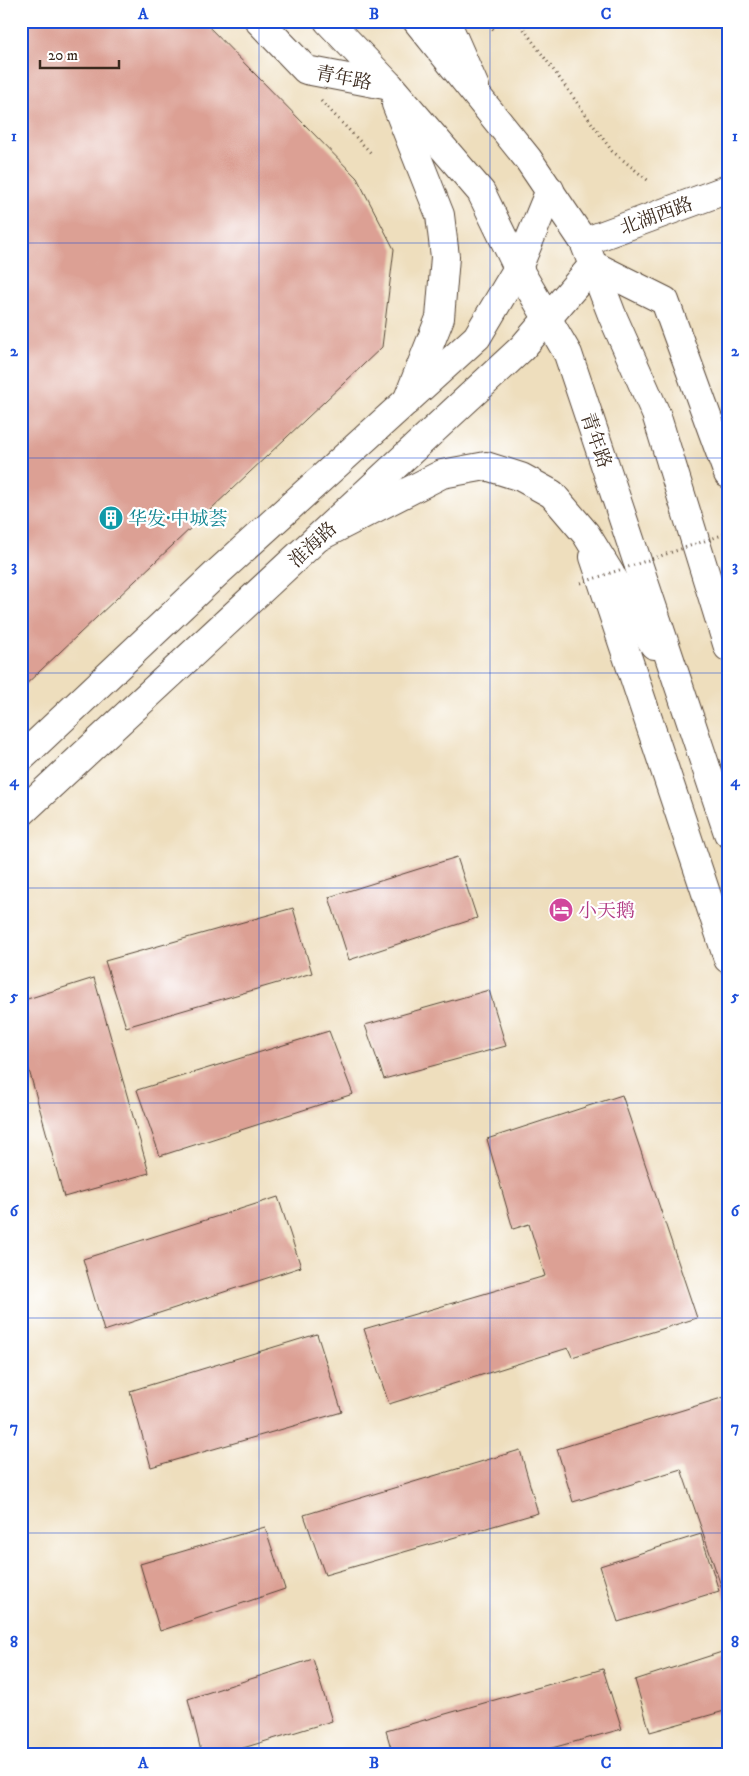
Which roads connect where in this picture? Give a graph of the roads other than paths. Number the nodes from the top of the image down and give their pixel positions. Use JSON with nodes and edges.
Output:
{"nodes":[{"id":1,"x":259,"y":21,"type":"edge"},
{"id":2,"x":328,"y":21,"type":"edge"},
{"id":3,"x":417,"y":21,"type":"edge"},
{"id":4,"x":446,"y":21,"type":"edge"},
{"id":5,"x":390,"y":86,"type":"junction"},
{"id":6,"x":480,"y":100,"type":"junction"},
{"id":7,"x":728,"y":189,"type":"edge"},
{"id":8,"x":550,"y":190,"type":"junction"},
{"id":9,"x":589,"y":254,"type":"junction"},
{"id":10,"x":518,"y":268,"type":"junction"},
{"id":11,"x":548,"y":319,"type":"junction"},
{"id":12,"x":407,"y":401,"type":"junction"},
{"id":13,"x":728,"y":474,"type":"edge"},
{"id":14,"x":586,"y":534,"type":"junction"},
{"id":15,"x":320,"y":536,"type":"junction"},
{"id":16,"x":728,"y":647,"type":"edge"},
{"id":17,"x":679,"y":686,"type":"junction"},
{"id":18,"x":21,"y":758,"type":"edge"},
{"id":19,"x":21,"y":813,"type":"edge"},
{"id":20,"x":728,"y":833,"type":"edge"},
{"id":21,"x":728,"y":959,"type":"edge"}],
"edges":[{"from":1,"to":5,"type":"main road","name":"青年路"},
{"from":2,"to":5,"type":"main road","name":"青年路"},
{"from":3,"to":6,"type":"main road"},
{"from":4,"to":6,"type":"main road"},
{"from":5,"to":10,"type":"main road","name":"青年路"},
{"from":5,"to":12,"type":"main road"},
{"from":6,"to":8,"type":"main road"},
{"from":7,"to":9,"type":"main road","name":"北湖西路"},
{"from":8,"to":9,"type":"main road"},
{"from":8,"to":10,"type":"main road"},
{"from":9,"to":11,"type":"main road","name":"淮海路"},
{"from":9,"to":13,"type":"main road"},
{"from":9,"to":16,"type":"main road"},
{"from":10,"to":11,"type":"main road","name":"青年路"},
{"from":10,"to":12,"type":"main road"},
{"from":11,"to":15,"type":"main road","name":"淮海路"},
{"from":11,"to":17,"type":"main road","name":"青年路"},
{"from":12,"to":18,"type":"main road"},
{"from":14,"to":15,"type":"main road"},
{"from":14,"to":17,"type":"main road"},
{"from":14,"to":21,"type":"main road"},
{"from":15,"to":19,"type":"main road","name":"淮海路"},
{"from":17,"to":20,"type":"main road","name":"青年路"}]}
